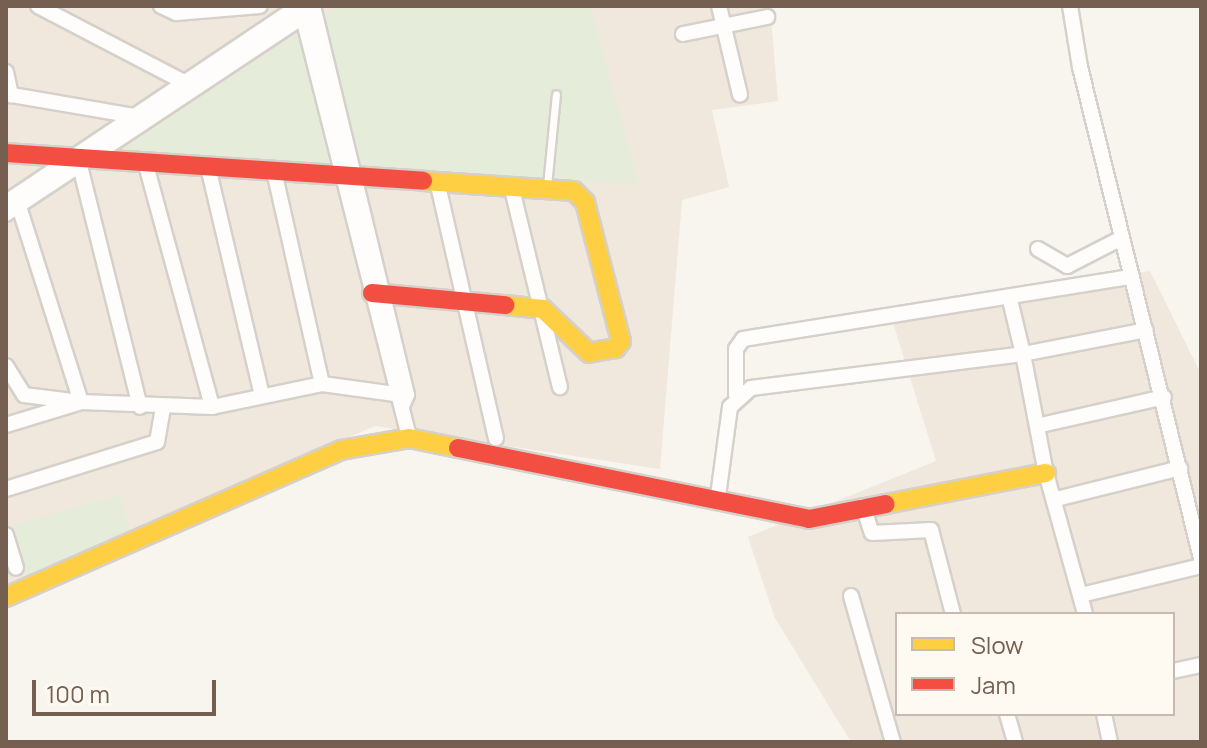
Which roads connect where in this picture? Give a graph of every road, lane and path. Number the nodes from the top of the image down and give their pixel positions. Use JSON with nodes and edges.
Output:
{"nodes":[{"id":1,"x":38,"y":6,"type":"edge"},
{"id":2,"x":161,"y":6,"type":"edge"},
{"id":3,"x":260,"y":6,"type":"edge"},
{"id":4,"x":719,"y":6,"type":"edge"},
{"id":5,"x":1070,"y":6,"type":"edge"},
{"id":6,"x":309,"y":8,"type":"edge"},
{"id":7,"x":767,"y":17,"type":"dead end"},
{"id":8,"x":723,"y":26,"type":"junction"},
{"id":9,"x":683,"y":34,"type":"dead end"},
{"id":10,"x":6,"y":72,"type":"edge"},
{"id":11,"x":184,"y":82,"type":"junction"},
{"id":12,"x":9,"y":94,"type":"edge"},
{"id":13,"x":556,"y":94,"type":"dead end"},
{"id":14,"x":740,"y":95,"type":"dead end"},
{"id":15,"x":135,"y":116,"type":"junction"},
{"id":16,"x":6,"y":153,"type":"edge"},
{"id":17,"x":80,"y":161,"type":"junction"},
{"id":18,"x":146,"y":165,"type":"junction"},
{"id":19,"x":208,"y":167,"type":"junction"},
{"id":20,"x":274,"y":171,"type":"junction"},
{"id":21,"x":350,"y":175,"type":"junction"},
{"id":22,"x":437,"y":181,"type":"junction"},
{"id":23,"x":511,"y":185,"type":"junction"},
{"id":24,"x":547,"y":188,"type":"junction"},
{"id":25,"x":14,"y":201,"type":"edge"},
{"id":26,"x":6,"y":214,"type":"edge"},
{"id":27,"x":1122,"y":238,"type":"junction"},
{"id":28,"x":1038,"y":249,"type":"dead end"},
{"id":29,"x":1132,"y":277,"type":"junction"},
{"id":30,"x":378,"y":293,"type":"junction"},
{"id":31,"x":464,"y":299,"type":"junction"},
{"id":32,"x":1010,"y":300,"type":"junction"},
{"id":33,"x":543,"y":309,"type":"junction"},
{"id":34,"x":1146,"y":330,"type":"junction"},
{"id":35,"x":1023,"y":354,"type":"junction"},
{"id":36,"x":6,"y":366,"type":"edge"},
{"id":37,"x":322,"y":384,"type":"junction"},
{"id":38,"x":560,"y":387,"type":"dead end"},
{"id":39,"x":261,"y":392,"type":"junction"},
{"id":40,"x":736,"y":395,"type":"junction"},
{"id":41,"x":1164,"y":397,"type":"junction"},
{"id":42,"x":402,"y":399,"type":"junction"},
{"id":43,"x":81,"y":402,"type":"junction"},
{"id":44,"x":140,"y":407,"type":"junction"},
{"id":45,"x":163,"y":407,"type":"junction"},
{"id":46,"x":212,"y":407,"type":"junction"},
{"id":47,"x":6,"y":425,"type":"edge"},
{"id":48,"x":1041,"y":425,"type":"junction"},
{"id":49,"x":409,"y":438,"type":"junction"},
{"id":50,"x":496,"y":438,"type":"dead end"},
{"id":51,"x":1180,"y":468,"type":"junction"},
{"id":52,"x":1046,"y":473,"type":"junction"},
{"id":53,"x":6,"y":489,"type":"edge"},
{"id":54,"x":718,"y":496,"type":"junction"},
{"id":55,"x":1056,"y":499,"type":"junction"},
{"id":56,"x":863,"y":506,"type":"junction"},
{"id":57,"x":6,"y":535,"type":"edge"},
{"id":58,"x":8,"y":551,"type":"edge"},
{"id":59,"x":1201,"y":558,"type":"edge"},
{"id":60,"x":1201,"y":566,"type":"edge"},
{"id":61,"x":16,"y":567,"type":"dead end"},
{"id":62,"x":1081,"y":595,"type":"junction"},
{"id":63,"x":851,"y":596,"type":"dead end"},
{"id":64,"x":6,"y":597,"type":"edge"},
{"id":65,"x":952,"y":612,"type":"edge"},
{"id":66,"x":1085,"y":612,"type":"edge"},
{"id":67,"x":1201,"y":665,"type":"edge"},
{"id":68,"x":1175,"y":671,"type":"edge"},
{"id":69,"x":1008,"y":716,"type":"edge"},
{"id":70,"x":1104,"y":716,"type":"edge"},
{"id":71,"x":893,"y":742,"type":"edge"},
{"id":72,"x":1015,"y":742,"type":"edge"},
{"id":73,"x":1110,"y":742,"type":"edge"}],
"edges":[{"from":1,"to":11,"type":"street"},
{"from":2,"to":3,"type":"street"},
{"from":4,"to":8,"type":"street"},
{"from":5,"to":27,"type":"street"},
{"from":6,"to":11,"type":"street"},
{"from":6,"to":17,"type":"street"},
{"from":6,"to":21,"type":"street"},
{"from":7,"to":8,"type":"street"},
{"from":8,"to":9,"type":"street"},
{"from":8,"to":14,"type":"street"},
{"from":10,"to":12,"type":"street"},
{"from":11,"to":15,"type":"street"},
{"from":12,"to":15,"type":"street"},
{"from":13,"to":24,"type":"lane"},
{"from":15,"to":17,"type":"street"},
{"from":16,"to":17,"type":"street"},
{"from":17,"to":18,"type":"street"},
{"from":17,"to":25,"type":"street"},
{"from":17,"to":44,"type":"street"},
{"from":18,"to":19,"type":"street"},
{"from":18,"to":46,"type":"street"},
{"from":19,"to":20,"type":"street"},
{"from":19,"to":39,"type":"street"},
{"from":20,"to":21,"type":"street"},
{"from":20,"to":37,"type":"street"},
{"from":21,"to":22,"type":"street"},
{"from":21,"to":30,"type":"street"},
{"from":22,"to":23,"type":"street"},
{"from":22,"to":31,"type":"street"},
{"from":23,"to":24,"type":"street"},
{"from":23,"to":33,"type":"street"},
{"from":24,"to":33,"type":"street"},
{"from":25,"to":26,"type":"street"},
{"from":25,"to":43,"type":"street"},
{"from":27,"to":28,"type":"street"},
{"from":27,"to":29,"type":"street"},
{"from":29,"to":32,"type":"street"},
{"from":29,"to":34,"type":"street"},
{"from":30,"to":31,"type":"street"},
{"from":30,"to":42,"type":"street"},
{"from":31,"to":33,"type":"street"},
{"from":31,"to":50,"type":"street"},
{"from":32,"to":35,"type":"street"},
{"from":32,"to":40,"type":"street"},
{"from":33,"to":38,"type":"street"},
{"from":34,"to":35,"type":"street"},
{"from":34,"to":41,"type":"street"},
{"from":35,"to":40,"type":"street"},
{"from":35,"to":48,"type":"street"},
{"from":36,"to":43,"type":"street"},
{"from":37,"to":39,"type":"street"},
{"from":37,"to":42,"type":"street"},
{"from":39,"to":46,"type":"street"},
{"from":40,"to":54,"type":"street"},
{"from":41,"to":48,"type":"street"},
{"from":41,"to":51,"type":"street"},
{"from":42,"to":49,"type":"street"},
{"from":43,"to":44,"type":"street"},
{"from":43,"to":47,"type":"street"},
{"from":44,"to":45,"type":"street"},
{"from":45,"to":46,"type":"street"},
{"from":45,"to":53,"type":"street"},
{"from":48,"to":52,"type":"street"},
{"from":49,"to":54,"type":"street"},
{"from":49,"to":64,"type":"street"},
{"from":51,"to":55,"type":"street"},
{"from":51,"to":59,"type":"street"},
{"from":52,"to":55,"type":"street"},
{"from":52,"to":56,"type":"street"},
{"from":54,"to":56,"type":"street"},
{"from":55,"to":62,"type":"street"},
{"from":56,"to":65,"type":"street"},
{"from":57,"to":58,"type":"street"},
{"from":58,"to":61,"type":"street"},
{"from":60,"to":62,"type":"street"},
{"from":62,"to":66,"type":"street"},
{"from":63,"to":71,"type":"street"},
{"from":67,"to":68,"type":"street"},
{"from":69,"to":72,"type":"street"},
{"from":70,"to":73,"type":"street"}]}
